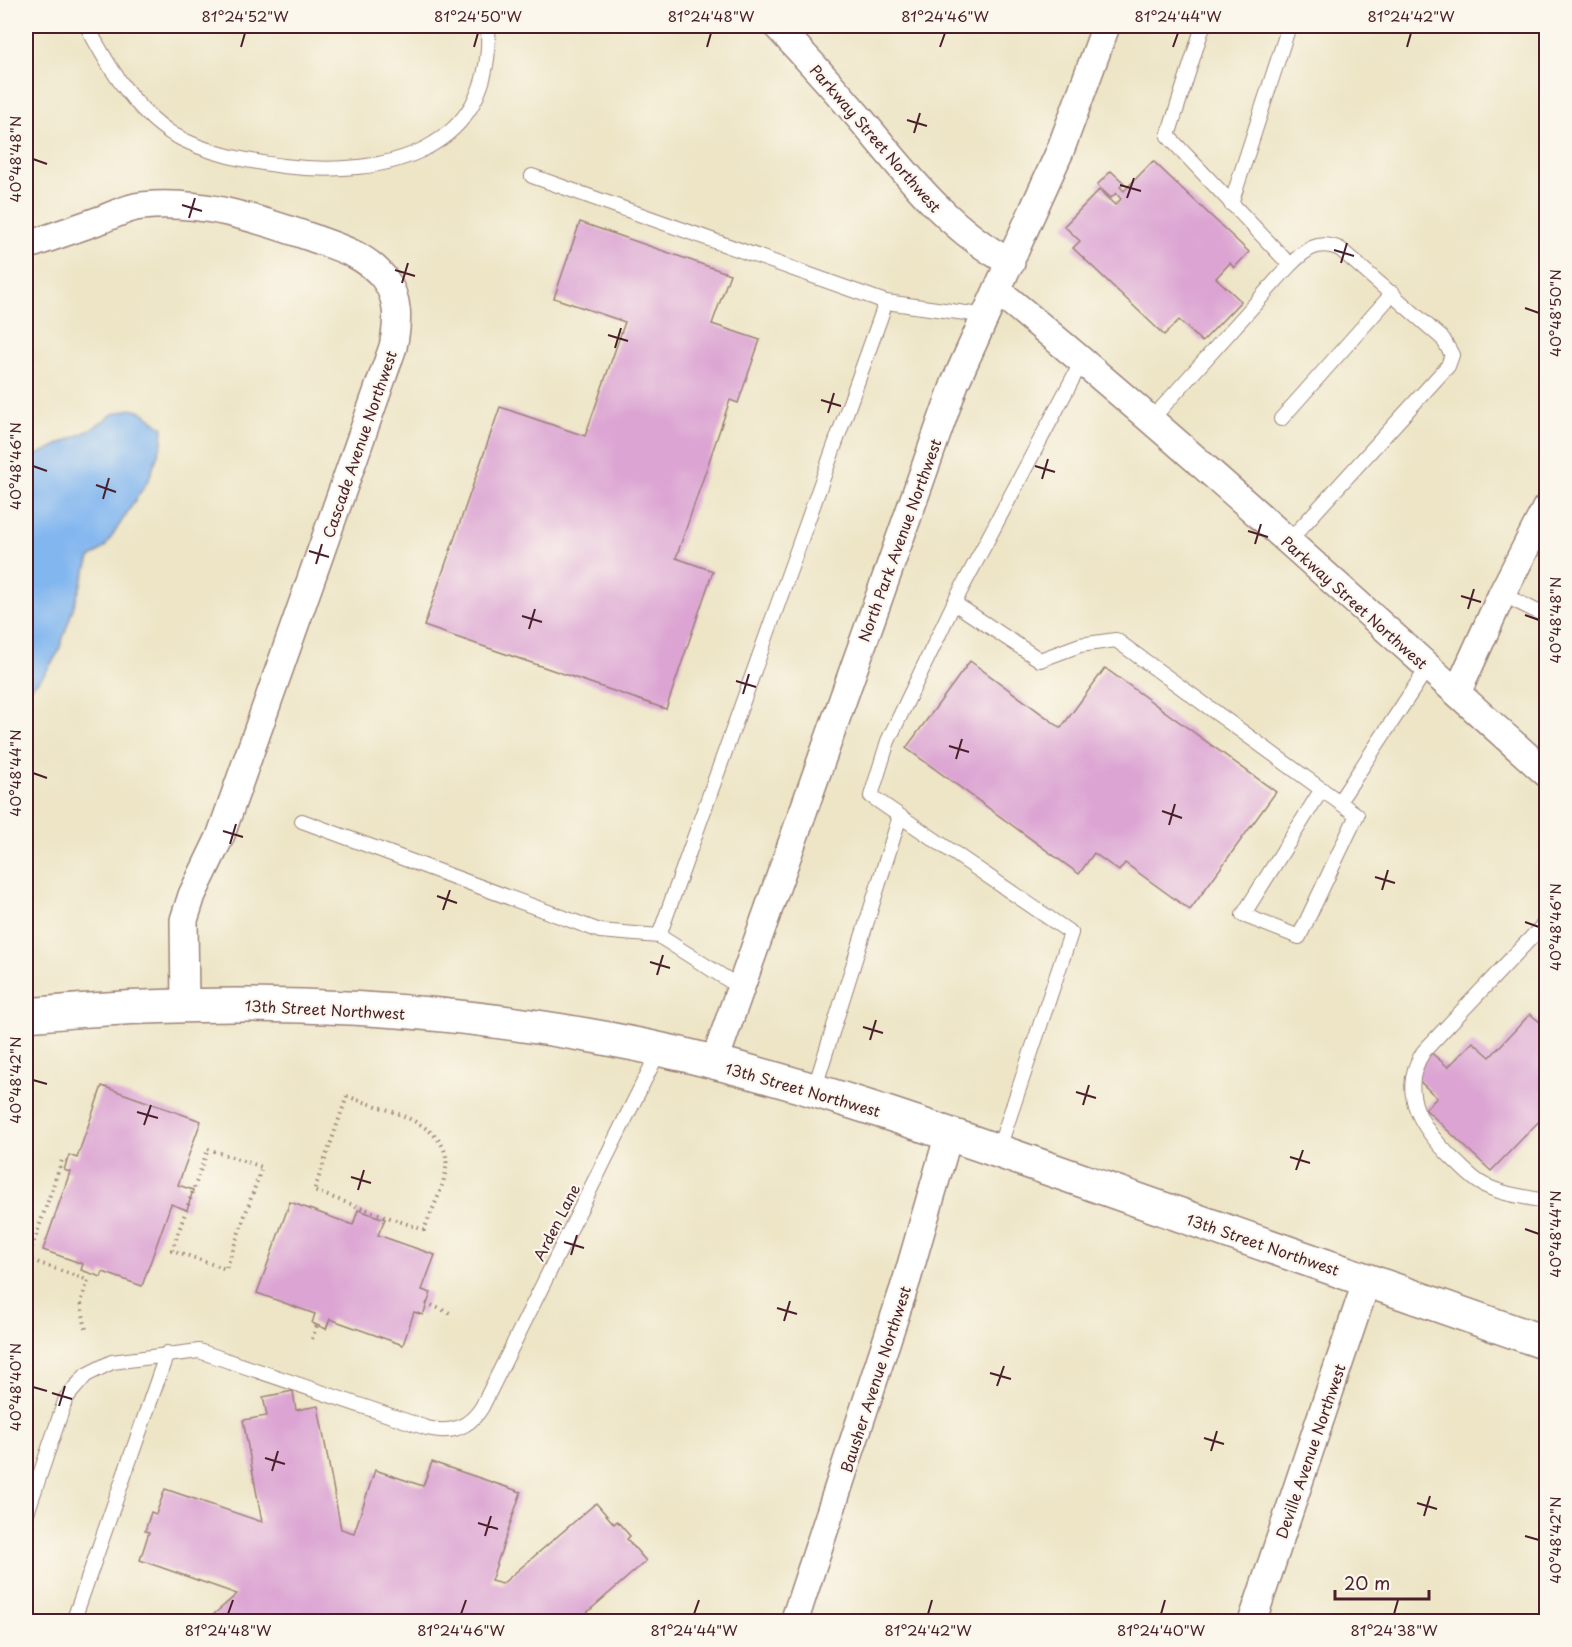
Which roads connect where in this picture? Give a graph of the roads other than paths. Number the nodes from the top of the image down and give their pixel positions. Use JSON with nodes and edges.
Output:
{"nodes":[{"id":1,"x":87,"y":26,"type":"edge"},
{"id":2,"x":488,"y":26,"type":"edge"},
{"id":3,"x":777,"y":26,"type":"edge"},
{"id":4,"x":1106,"y":26,"type":"edge"},
{"id":5,"x":1203,"y":26,"type":"edge"},
{"id":6,"x":1289,"y":26,"type":"edge"},
{"id":7,"x":532,"y":176,"type":"dead end"},
{"id":8,"x":1231,"y":204,"type":"junction"},
{"id":9,"x":26,"y":246,"type":"edge"},
{"id":10,"x":1011,"y":263,"type":"junction"},
{"id":11,"x":1290,"y":266,"type":"junction"},
{"id":12,"x":998,"y":291,"type":"junction"},
{"id":13,"x":1393,"y":293,"type":"junction"},
{"id":14,"x":886,"y":302,"type":"junction"},
{"id":15,"x":987,"y":316,"type":"junction"},
{"id":16,"x":1082,"y":361,"type":"junction"},
{"id":17,"x":1281,"y":419,"type":"dead end"},
{"id":18,"x":1150,"y":421,"type":"junction"},
{"id":19,"x":1546,"y":508,"type":"edge"},
{"id":20,"x":1288,"y":542,"type":"junction"},
{"id":21,"x":1502,"y":594,"type":"junction"},
{"id":22,"x":954,"y":603,"type":"junction"},
{"id":23,"x":1546,"y":616,"type":"edge"},
{"id":24,"x":1428,"y":667,"type":"junction"},
{"id":25,"x":1457,"y":693,"type":"junction"},
{"id":26,"x":1546,"y":773,"type":"edge"},
{"id":27,"x":1322,"y":789,"type":"junction"},
{"id":28,"x":1339,"y":802,"type":"junction"},
{"id":29,"x":900,"y":816,"type":"junction"},
{"id":30,"x":302,"y":821,"type":"dead end"},
{"id":31,"x":1546,"y":922,"type":"edge"},
{"id":32,"x":659,"y":936,"type":"junction"},
{"id":33,"x":741,"y":988,"type":"junction"},
{"id":34,"x":185,"y":1005,"type":"junction"},
{"id":35,"x":26,"y":1015,"type":"edge"},
{"id":36,"x":659,"y":1051,"type":"junction"},
{"id":37,"x":714,"y":1063,"type":"junction"},
{"id":38,"x":814,"y":1091,"type":"junction"},
{"id":39,"x":949,"y":1134,"type":"junction"},
{"id":40,"x":999,"y":1151,"type":"junction"},
{"id":41,"x":1546,"y":1201,"type":"edge"},
{"id":42,"x":1368,"y":1280,"type":"junction"},
{"id":43,"x":1546,"y":1343,"type":"edge"},
{"id":44,"x":166,"y":1353,"type":"junction"},
{"id":45,"x":26,"y":1516,"type":"edge"},
{"id":46,"x":72,"y":1622,"type":"edge"},
{"id":47,"x":794,"y":1622,"type":"edge"},
{"id":48,"x":1252,"y":1622,"type":"edge"}],
"edges":[{"from":1,"to":2,"type":"lane"},
{"from":3,"to":10,"type":"street","name":"Parkway Street Northwest"},
{"from":4,"to":10,"type":"street","name":"North Park Avenue Northwest"},
{"from":5,"to":8,"type":"lane"},
{"from":6,"to":8,"type":"lane"},
{"from":7,"to":14,"type":"lane"},
{"from":8,"to":11,"type":"lane"},
{"from":9,"to":34,"type":"street","name":"Cascade Avenue Northwest"},
{"from":10,"to":12,"type":"street","name":"North Park Avenue Northwest"},
{"from":11,"to":13,"type":"lane"},
{"from":11,"to":18,"type":"lane"},
{"from":12,"to":15,"type":"street","name":"North Park Avenue Northwest"},
{"from":12,"to":16,"type":"street","name":"Parkway Street Northwest"},
{"from":13,"to":17,"type":"lane"},
{"from":13,"to":20,"type":"lane"},
{"from":14,"to":15,"type":"lane"},
{"from":14,"to":32,"type":"lane"},
{"from":15,"to":33,"type":"street","name":"North Park Avenue Northwest"},
{"from":16,"to":18,"type":"street","name":"Parkway Street Northwest"},
{"from":16,"to":22,"type":"lane"},
{"from":18,"to":20,"type":"street","name":"Parkway Street Northwest"},
{"from":19,"to":21,"type":"street"},
{"from":20,"to":24,"type":"street","name":"Parkway Street Northwest"},
{"from":21,"to":23,"type":"lane"},
{"from":21,"to":25,"type":"street"},
{"from":22,"to":27,"type":"lane"},
{"from":22,"to":29,"type":"lane"},
{"from":24,"to":25,"type":"street","name":"Parkway Street Northwest"},
{"from":24,"to":28,"type":"lane"},
{"from":25,"to":26,"type":"street","name":"Parkway Street Northwest"},
{"from":27,"to":28,"type":"lane"},
{"from":27,"to":28,"type":"lane"},
{"from":29,"to":38,"type":"lane"},
{"from":29,"to":40,"type":"lane"},
{"from":30,"to":32,"type":"lane"},
{"from":31,"to":41,"type":"lane"},
{"from":32,"to":33,"type":"lane"},
{"from":33,"to":37,"type":"street","name":"North Park Avenue Northwest"},
{"from":34,"to":35,"type":"main road","name":"13th Street Northwest"},
{"from":34,"to":36,"type":"main road","name":"13th Street Northwest"},
{"from":36,"to":37,"type":"main road","name":"13th Street Northwest"},
{"from":36,"to":44,"type":"lane","name":"Arden Lane"},
{"from":37,"to":38,"type":"main road","name":"13th Street Northwest"},
{"from":38,"to":39,"type":"main road","name":"13th Street Northwest"},
{"from":39,"to":40,"type":"main road","name":"13th Street Northwest"},
{"from":39,"to":47,"type":"street","name":"Bausher Avenue Northwest"},
{"from":40,"to":42,"type":"main road","name":"13th Street Northwest"},
{"from":42,"to":43,"type":"main road","name":"13th Street Northwest"},
{"from":42,"to":48,"type":"street","name":"Deville Avenue Northwest"},
{"from":44,"to":45,"type":"lane"},
{"from":44,"to":46,"type":"lane"}]}
